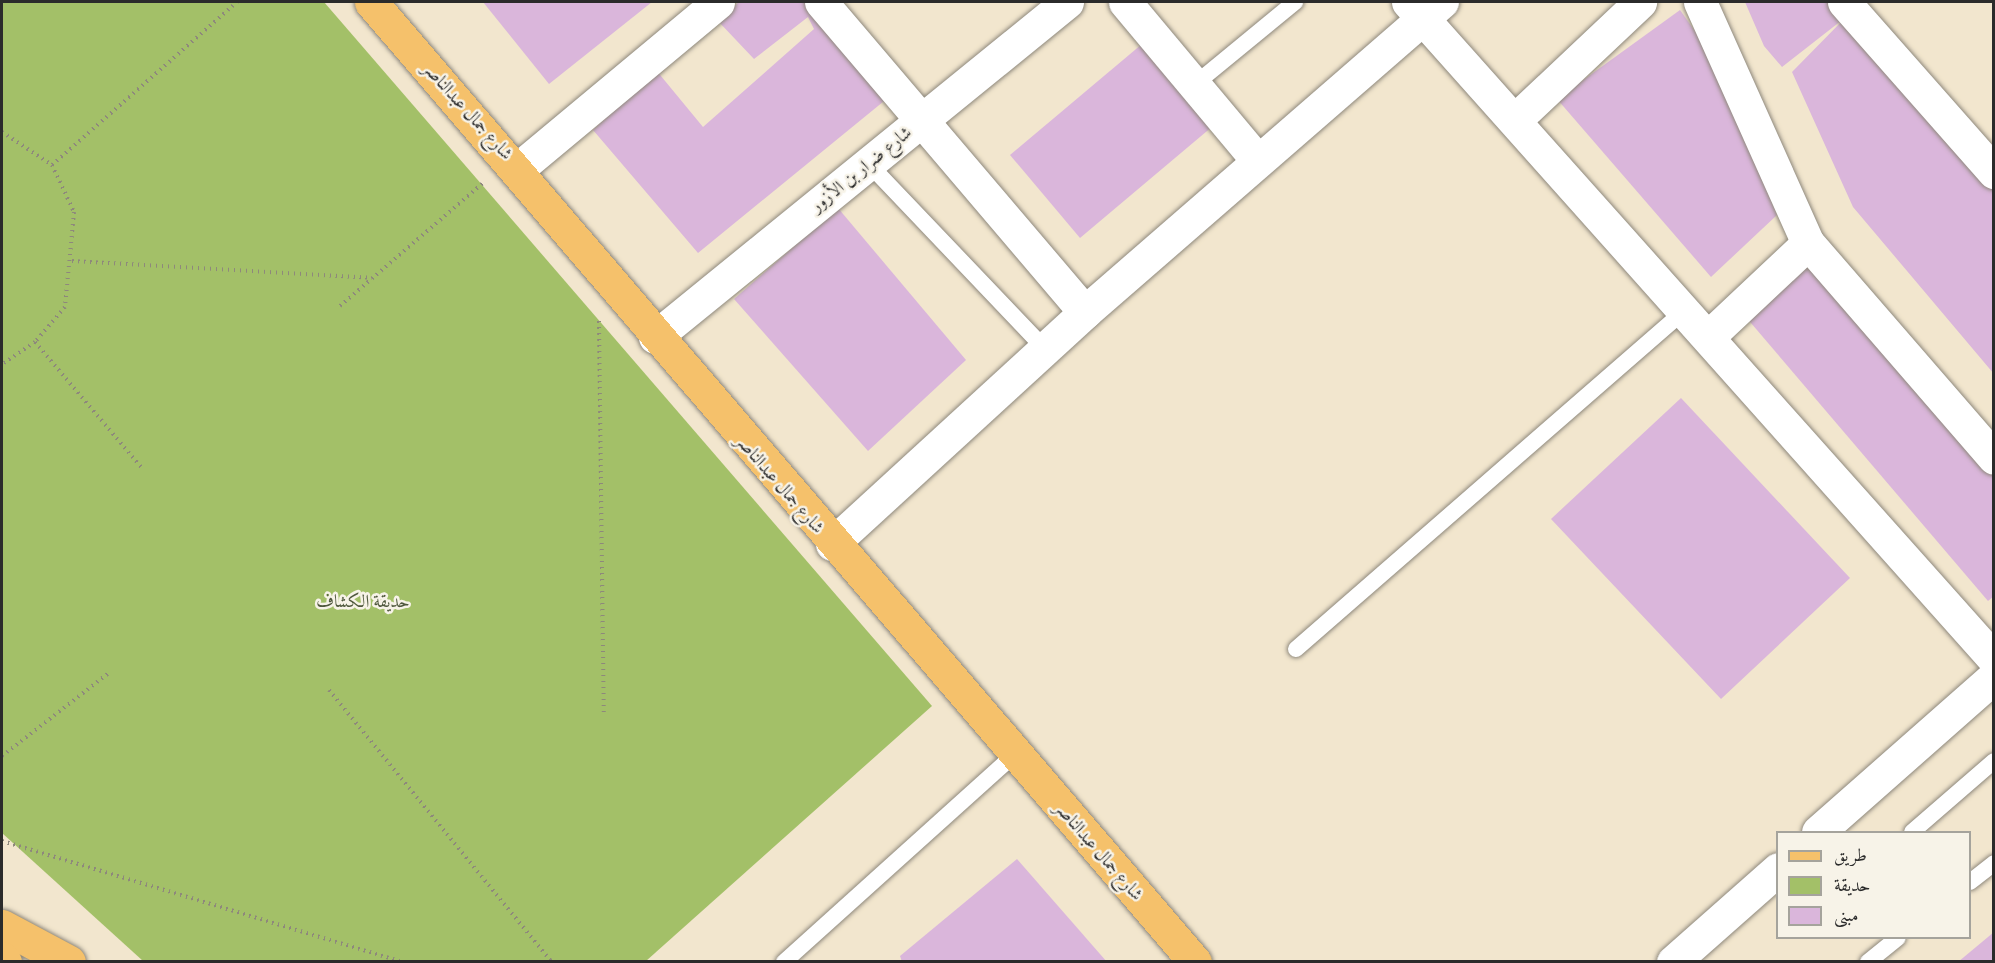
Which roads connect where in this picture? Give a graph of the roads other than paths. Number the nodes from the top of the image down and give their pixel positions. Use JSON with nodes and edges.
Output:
{"nodes":[{"id":1,"x":371,"y":2,"type":"edge"},
{"id":2,"x":718,"y":2,"type":"edge"},
{"id":3,"x":822,"y":2,"type":"edge"},
{"id":4,"x":1067,"y":2,"type":"edge"},
{"id":5,"x":1125,"y":2,"type":"edge"},
{"id":6,"x":1295,"y":2,"type":"edge"},
{"id":7,"x":1640,"y":2,"type":"edge"},
{"id":8,"x":1700,"y":2,"type":"edge"},
{"id":9,"x":1844,"y":2,"type":"edge"},
{"id":10,"x":1424,"y":8,"type":"edge"},
{"id":11,"x":1194,"y":85,"type":"junction"},
{"id":12,"x":921,"y":120,"type":"junction"},
{"id":13,"x":1515,"y":120,"type":"junction"},
{"id":14,"x":1257,"y":160,"type":"junction"},
{"id":15,"x":515,"y":164,"type":"junction"},
{"id":16,"x":868,"y":164,"type":"junction"},
{"id":17,"x":1994,"y":172,"type":"edge"},
{"id":18,"x":1808,"y":243,"type":"junction"},
{"id":19,"x":1684,"y":311,"type":"junction"},
{"id":20,"x":1084,"y":312,"type":"junction"},
{"id":21,"x":1707,"y":337,"type":"junction"},
{"id":22,"x":655,"y":338,"type":"junction"},
{"id":23,"x":1045,"y":349,"type":"junction"},
{"id":24,"x":1994,"y":458,"type":"edge"},
{"id":25,"x":832,"y":544,"type":"junction"},
{"id":26,"x":1296,"y":649,"type":"dead end"},
{"id":27,"x":1994,"y":659,"type":"edge"},
{"id":28,"x":1994,"y":677,"type":"edge"},
{"id":29,"x":1015,"y":754,"type":"junction"},
{"id":30,"x":1994,"y":761,"type":"edge"},
{"id":31,"x":1831,"y":828,"type":"edge"},
{"id":32,"x":1913,"y":831,"type":"edge"},
{"id":33,"x":1994,"y":863,"type":"edge"},
{"id":34,"x":1776,"y":870,"type":"edge"},
{"id":35,"x":1971,"y":881,"type":"edge"},
{"id":36,"x":2,"y":926,"type":"edge"},
{"id":37,"x":1897,"y":939,"type":"edge"},
{"id":38,"x":2,"y":958,"type":"edge"},
{"id":39,"x":5,"y":962,"type":"edge"},
{"id":40,"x":69,"y":962,"type":"edge"},
{"id":41,"x":784,"y":962,"type":"edge"},
{"id":42,"x":1196,"y":962,"type":"edge"},
{"id":43,"x":1672,"y":962,"type":"edge"},
{"id":44,"x":1868,"y":962,"type":"edge"}],
"edges":[{"from":1,"to":15,"type":"main road","name":"شارع جمال عبدالناصر"},
{"from":2,"to":15,"type":"street"},
{"from":3,"to":12,"type":"street"},
{"from":4,"to":12,"type":"street","name":"شارع ضرار بن الأزور"},
{"from":5,"to":11,"type":"street"},
{"from":6,"to":11,"type":"lane"},
{"from":7,"to":13,"type":"street"},
{"from":8,"to":18,"type":"street"},
{"from":9,"to":17,"type":"street"},
{"from":10,"to":13,"type":"street"},
{"from":10,"to":14,"type":"street"},
{"from":11,"to":14,"type":"street"},
{"from":12,"to":16,"type":"street","name":"شارع ضرار بن الأزور"},
{"from":12,"to":20,"type":"street"},
{"from":13,"to":19,"type":"street"},
{"from":14,"to":20,"type":"street"},
{"from":15,"to":22,"type":"main road","name":"شارع جمال عبدالناصر"},
{"from":16,"to":22,"type":"street","name":"شارع ضرار بن الأزور"},
{"from":16,"to":23,"type":"lane"},
{"from":18,"to":21,"type":"street"},
{"from":18,"to":24,"type":"street"},
{"from":19,"to":21,"type":"street"},
{"from":19,"to":26,"type":"lane"},
{"from":20,"to":23,"type":"street"},
{"from":21,"to":27,"type":"street"},
{"from":22,"to":25,"type":"main road","name":"شارع جمال عبدالناصر"},
{"from":23,"to":25,"type":"street"},
{"from":25,"to":29,"type":"main road","name":"شارع جمال عبدالناصر"},
{"from":28,"to":31,"type":"street"},
{"from":29,"to":41,"type":"lane"},
{"from":29,"to":42,"type":"main road","name":"شارع جمال عبدالناصر"},
{"from":30,"to":32,"type":"lane"},
{"from":33,"to":35,"type":"lane"},
{"from":34,"to":43,"type":"street"},
{"from":36,"to":40,"type":"main road"},
{"from":37,"to":44,"type":"lane"},
{"from":38,"to":39,"type":"main road"}]}
